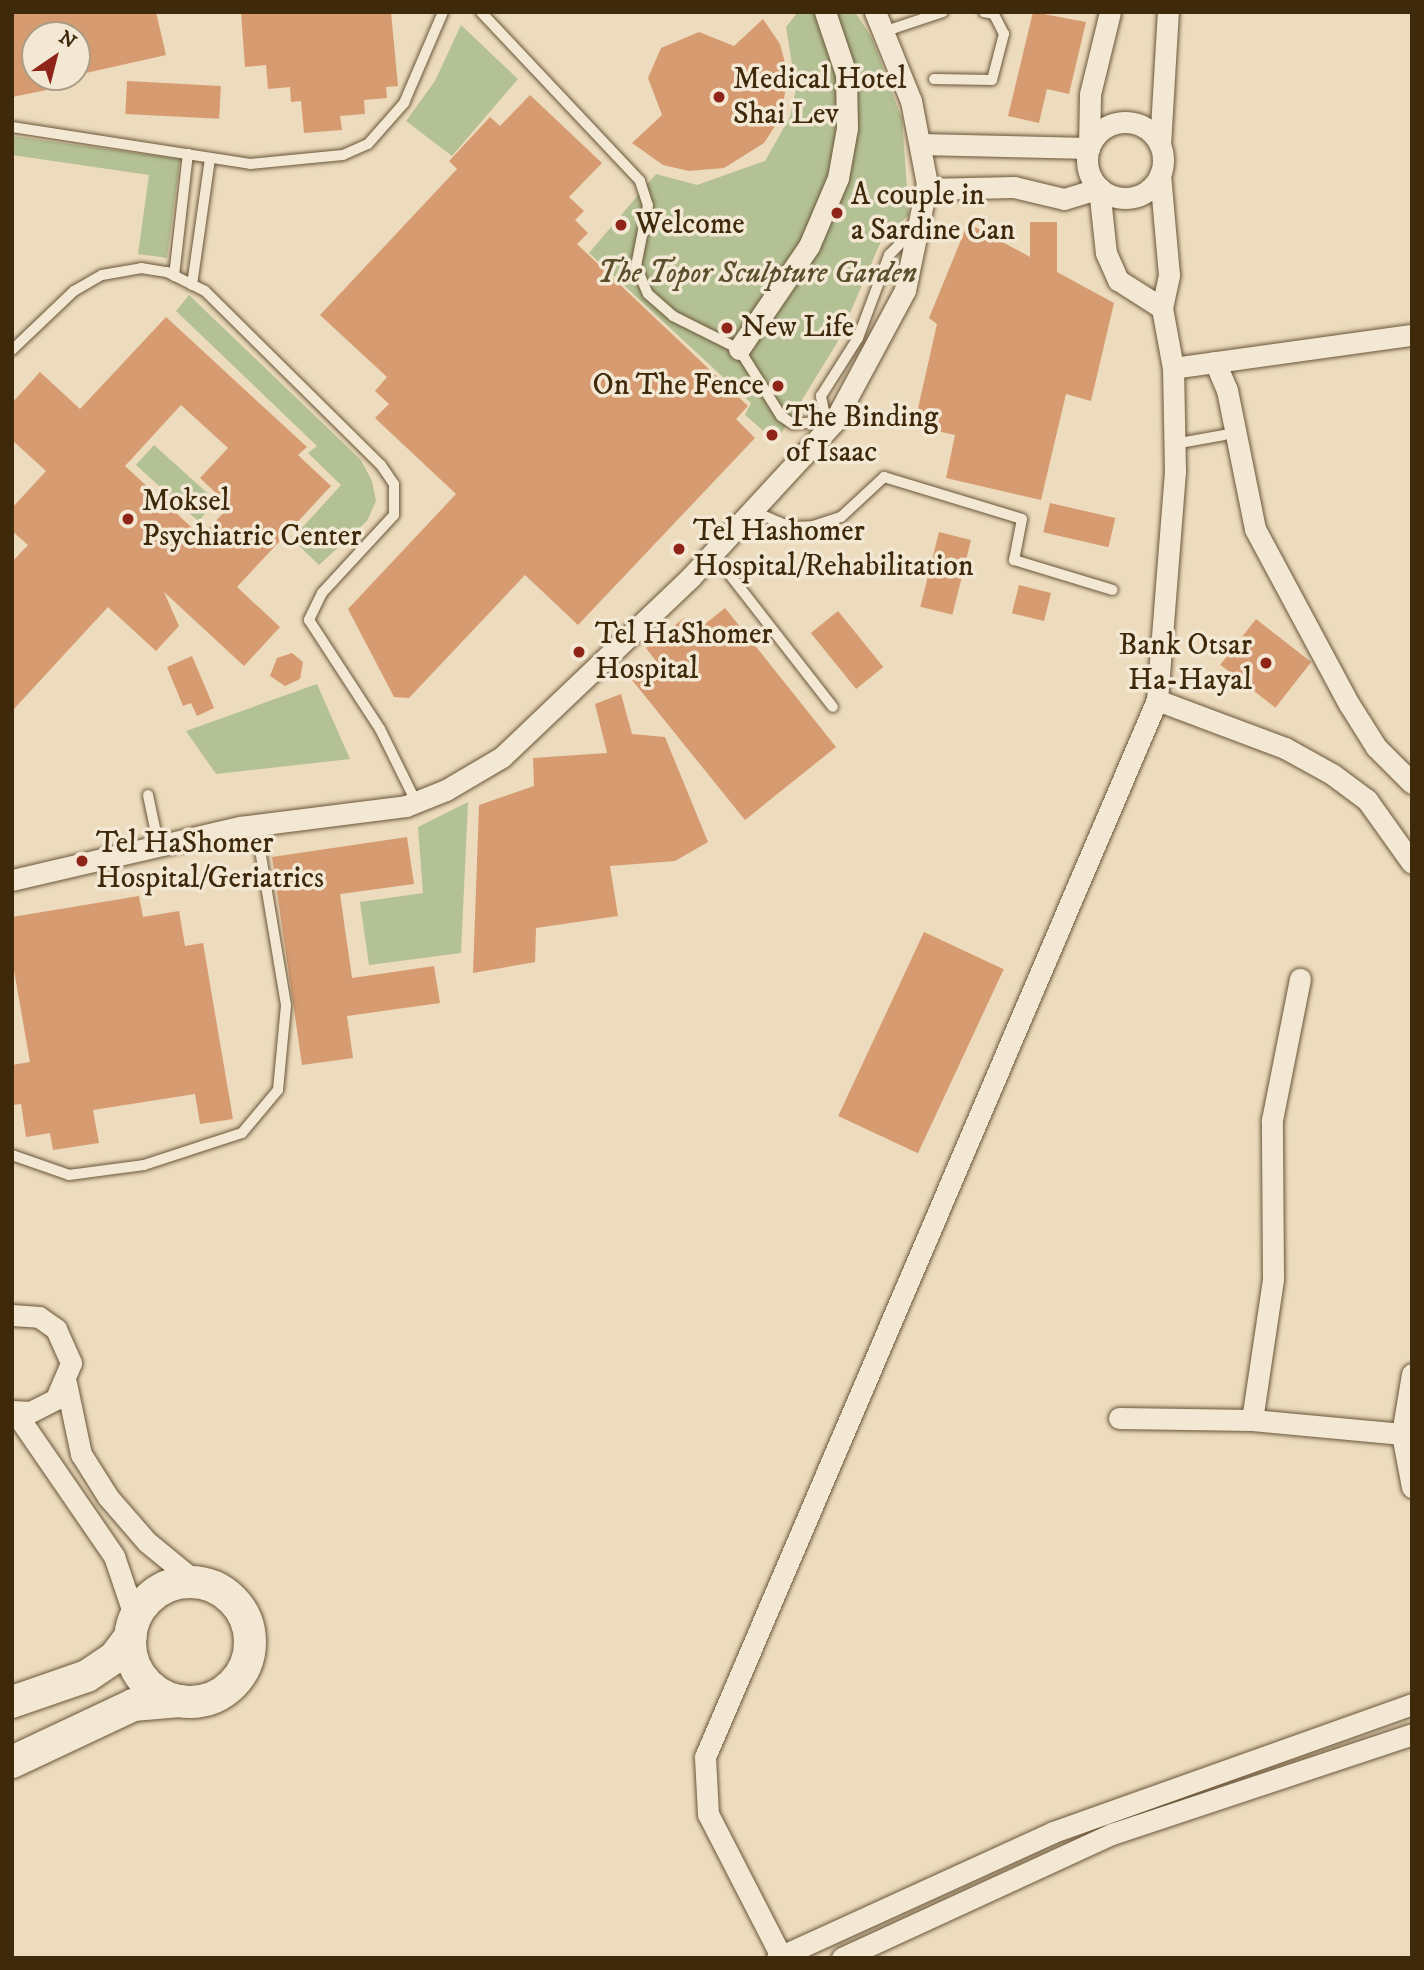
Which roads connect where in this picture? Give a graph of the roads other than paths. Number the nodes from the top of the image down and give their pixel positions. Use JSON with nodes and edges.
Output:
{"nodes":[{"id":1,"x":443,"y":12,"type":"edge"},
{"id":2,"x":481,"y":12,"type":"edge"},
{"id":3,"x":825,"y":12,"type":"edge"},
{"id":4,"x":943,"y":12,"type":"edge"},
{"id":5,"x":984,"y":12,"type":"edge"},
{"id":6,"x":1110,"y":12,"type":"edge"},
{"id":7,"x":1168,"y":12,"type":"edge"},
{"id":8,"x":881,"y":21,"type":"edge"},
{"id":9,"x":934,"y":79,"type":"dead end"},
{"id":10,"x":12,"y":127,"type":"edge"},
{"id":11,"x":921,"y":144,"type":"junction"},
{"id":12,"x":1160,"y":145,"type":"junction"},
{"id":13,"x":1089,"y":148,"type":"junction"},
{"id":14,"x":188,"y":154,"type":"junction"},
{"id":15,"x":210,"y":158,"type":"junction"},
{"id":16,"x":1160,"y":174,"type":"junction"},
{"id":17,"x":1099,"y":188,"type":"junction"},
{"id":18,"x":927,"y":189,"type":"junction"},
{"id":19,"x":174,"y":276,"type":"junction"},
{"id":20,"x":192,"y":285,"type":"junction"},
{"id":21,"x":1162,"y":308,"type":"junction"},
{"id":22,"x":1412,"y":335,"type":"edge"},
{"id":23,"x":738,"y":349,"type":"junction"},
{"id":24,"x":12,"y":350,"type":"edge"},
{"id":25,"x":1215,"y":362,"type":"junction"},
{"id":26,"x":1173,"y":368,"type":"junction"},
{"id":27,"x":827,"y":425,"type":"junction"},
{"id":28,"x":1224,"y":435,"type":"dead end"},
{"id":29,"x":1174,"y":444,"type":"junction"},
{"id":30,"x":753,"y":511,"type":"junction"},
{"id":31,"x":713,"y":553,"type":"junction"},
{"id":32,"x":1113,"y":590,"type":"dead end"},
{"id":33,"x":1157,"y":700,"type":"junction"},
{"id":34,"x":833,"y":707,"type":"dead end"},
{"id":35,"x":1412,"y":783,"type":"edge"},
{"id":36,"x":148,"y":795,"type":"dead end"},
{"id":37,"x":416,"y":802,"type":"junction"},
{"id":38,"x":256,"y":825,"type":"junction"},
{"id":39,"x":159,"y":847,"type":"junction"},
{"id":40,"x":1412,"y":863,"type":"edge"},
{"id":41,"x":12,"y":880,"type":"edge"},
{"id":42,"x":1300,"y":979,"type":"dead end"},
{"id":43,"x":12,"y":1155,"type":"edge"},
{"id":44,"x":12,"y":1315,"type":"edge"},
{"id":45,"x":1412,"y":1374,"type":"edge"},
{"id":46,"x":66,"y":1383,"type":"junction"},
{"id":47,"x":14,"y":1412,"type":"edge"},
{"id":48,"x":1119,"y":1418,"type":"dead end"},
{"id":49,"x":1252,"y":1420,"type":"junction"},
{"id":50,"x":1402,"y":1434,"type":"junction"},
{"id":51,"x":1412,"y":1487,"type":"edge"},
{"id":52,"x":196,"y":1582,"type":"junction"},
{"id":53,"x":133,"y":1627,"type":"junction"},
{"id":54,"x":180,"y":1701,"type":"junction"},
{"id":55,"x":12,"y":1702,"type":"edge"},
{"id":56,"x":1412,"y":1704,"type":"edge"},
{"id":57,"x":1412,"y":1734,"type":"edge"},
{"id":58,"x":12,"y":1762,"type":"edge"},
{"id":59,"x":889,"y":1936,"type":"junction"},
{"id":60,"x":780,"y":1957,"type":"edge"},
{"id":61,"x":842,"y":1958,"type":"edge"},
{"id":62,"x":869,"y":1958,"type":"edge"}],
"edges":[{"from":1,"to":15,"type":"lane"},
{"from":2,"to":23,"type":"lane"},
{"from":3,"to":23,"type":"street"},
{"from":4,"to":8,"type":"lane"},
{"from":5,"to":9,"type":"lane"},
{"from":6,"to":13,"type":"street"},
{"from":7,"to":12,"type":"street"},
{"from":8,"to":11,"type":"street"},
{"from":10,"to":14,"type":"lane"},
{"from":11,"to":13,"type":"street"},
{"from":11,"to":18,"type":"street"},
{"from":12,"to":13,"type":"street"},
{"from":12,"to":16,"type":"street"},
{"from":13,"to":17,"type":"street"},
{"from":14,"to":15,"type":"lane"},
{"from":14,"to":19,"type":"lane"},
{"from":15,"to":20,"type":"lane"},
{"from":16,"to":17,"type":"street"},
{"from":16,"to":21,"type":"street"},
{"from":17,"to":18,"type":"street"},
{"from":17,"to":21,"type":"street"},
{"from":18,"to":27,"type":"street"},
{"from":19,"to":20,"type":"lane"},
{"from":19,"to":24,"type":"lane"},
{"from":20,"to":37,"type":"lane"},
{"from":21,"to":26,"type":"street"},
{"from":22,"to":25,"type":"street"},
{"from":23,"to":27,"type":"lane"},
{"from":25,"to":26,"type":"street"},
{"from":25,"to":35,"type":"street"},
{"from":26,"to":29,"type":"street"},
{"from":27,"to":30,"type":"street"},
{"from":28,"to":29,"type":"lane"},
{"from":29,"to":33,"type":"street"},
{"from":30,"to":31,"type":"street"},
{"from":30,"to":32,"type":"lane"},
{"from":31,"to":34,"type":"lane"},
{"from":31,"to":37,"type":"street"},
{"from":33,"to":40,"type":"street"},
{"from":33,"to":60,"type":"street"},
{"from":36,"to":39,"type":"lane"},
{"from":37,"to":38,"type":"street"},
{"from":38,"to":39,"type":"street"},
{"from":38,"to":43,"type":"lane"},
{"from":39,"to":41,"type":"street"},
{"from":42,"to":49,"type":"street"},
{"from":44,"to":46,"type":"street"},
{"from":45,"to":50,"type":"street"},
{"from":46,"to":47,"type":"street"},
{"from":46,"to":52,"type":"street"},
{"from":47,"to":53,"type":"street"},
{"from":48,"to":49,"type":"street"},
{"from":49,"to":50,"type":"street"},
{"from":50,"to":51,"type":"street"},
{"from":52,"to":53,"type":"street"},
{"from":52,"to":54,"type":"street"},
{"from":53,"to":54,"type":"street"},
{"from":53,"to":55,"type":"street"},
{"from":54,"to":58,"type":"street"},
{"from":56,"to":60,"type":"street"},
{"from":57,"to":59,"type":"street"},
{"from":59,"to":61,"type":"street"},
{"from":59,"to":62,"type":"street"}]}
